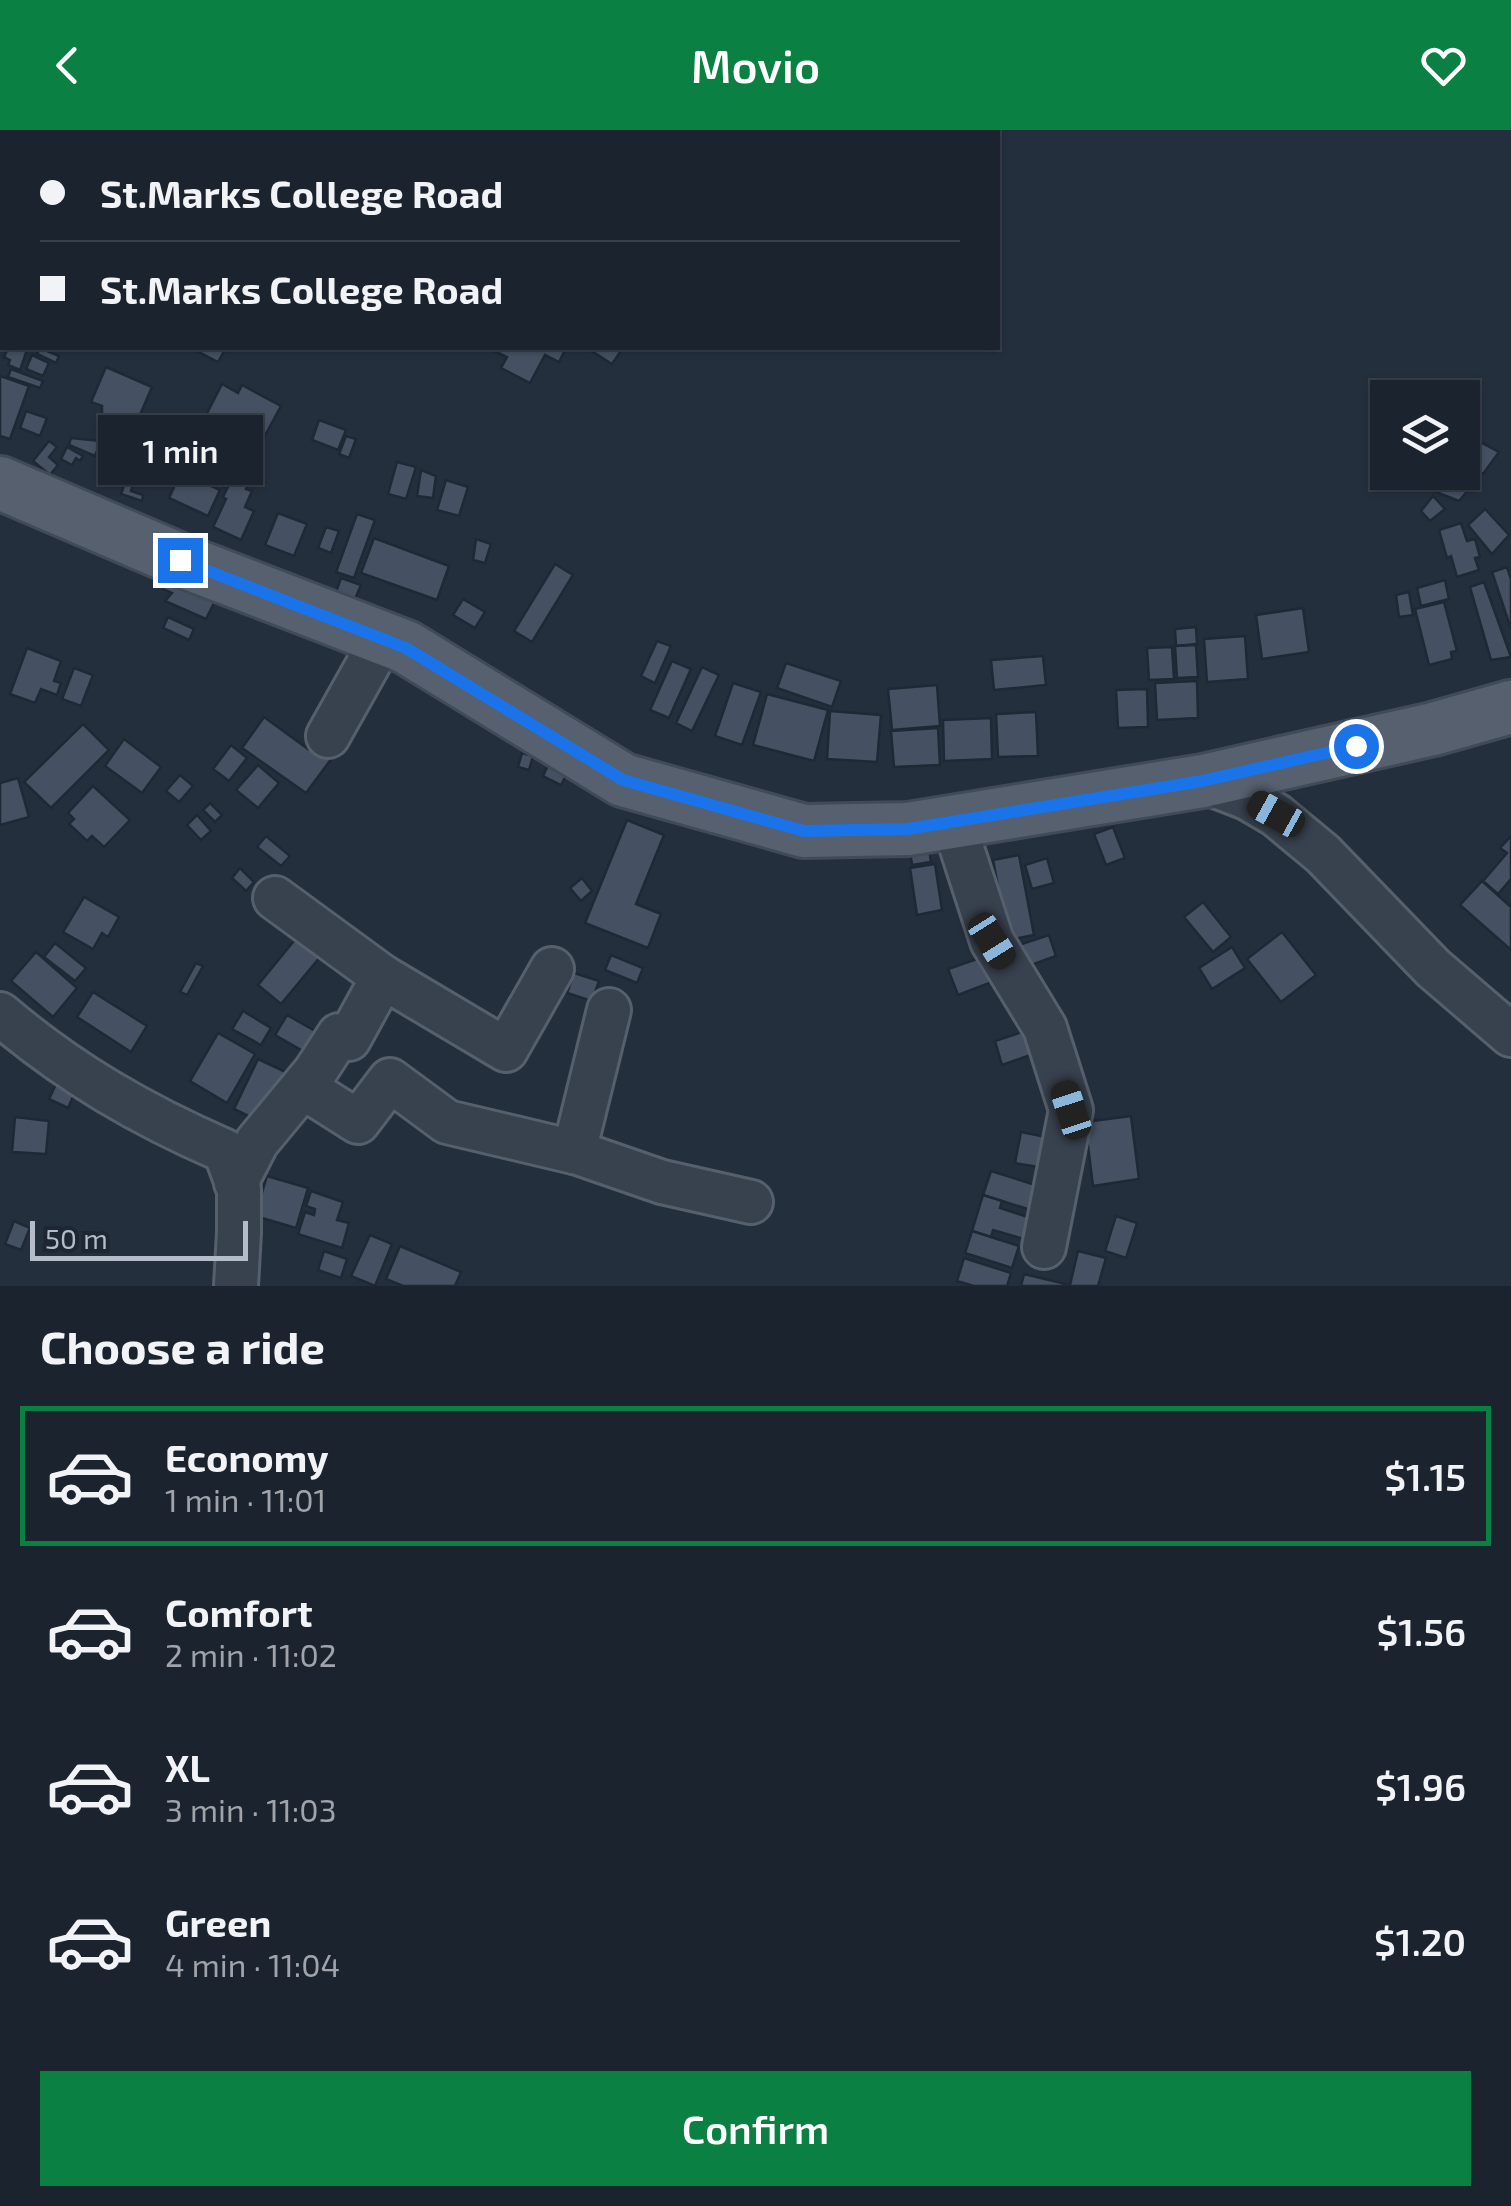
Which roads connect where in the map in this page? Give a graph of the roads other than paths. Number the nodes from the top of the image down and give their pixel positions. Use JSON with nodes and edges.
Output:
{"nodes":[{"id":1,"x":0,"y":483,"type":"edge"},
{"id":2,"x":383,"y":638,"type":"junction"},
{"id":3,"x":1511,"y":707,"type":"edge"},
{"id":4,"x":328,"y":736,"type":"dead end"},
{"id":5,"x":1202,"y":781,"type":"junction"},
{"id":6,"x":953,"y":821,"type":"junction"},
{"id":7,"x":276,"y":898,"type":"dead end"},
{"id":8,"x":552,"y":969,"type":"dead end"},
{"id":9,"x":383,"y":977,"type":"junction"},
{"id":10,"x":610,"y":1010,"type":"dead end"},
{"id":11,"x":0,"y":1014,"type":"edge"},
{"id":12,"x":1511,"y":1035,"type":"edge"},
{"id":13,"x":303,"y":1086,"type":"junction"},
{"id":14,"x":574,"y":1152,"type":"junction"},
{"id":15,"x":236,"y":1184,"type":"junction"},
{"id":16,"x":751,"y":1202,"type":"dead end"},
{"id":17,"x":1044,"y":1247,"type":"dead end"},
{"id":18,"x":236,"y":1286,"type":"edge"}],
"edges":[{"from":1,"to":2,"type":"main road"},
{"from":2,"to":4,"type":"street"},
{"from":2,"to":6,"type":"main road"},
{"from":3,"to":5,"type":"main road"},
{"from":5,"to":6,"type":"main road"},
{"from":5,"to":12,"type":"street"},
{"from":6,"to":17,"type":"street"},
{"from":7,"to":9,"type":"street"},
{"from":8,"to":9,"type":"street"},
{"from":9,"to":13,"type":"street"},
{"from":10,"to":14,"type":"street"},
{"from":11,"to":15,"type":"street"},
{"from":13,"to":14,"type":"street"},
{"from":13,"to":15,"type":"street"},
{"from":14,"to":16,"type":"street"},
{"from":15,"to":18,"type":"street"}]}
